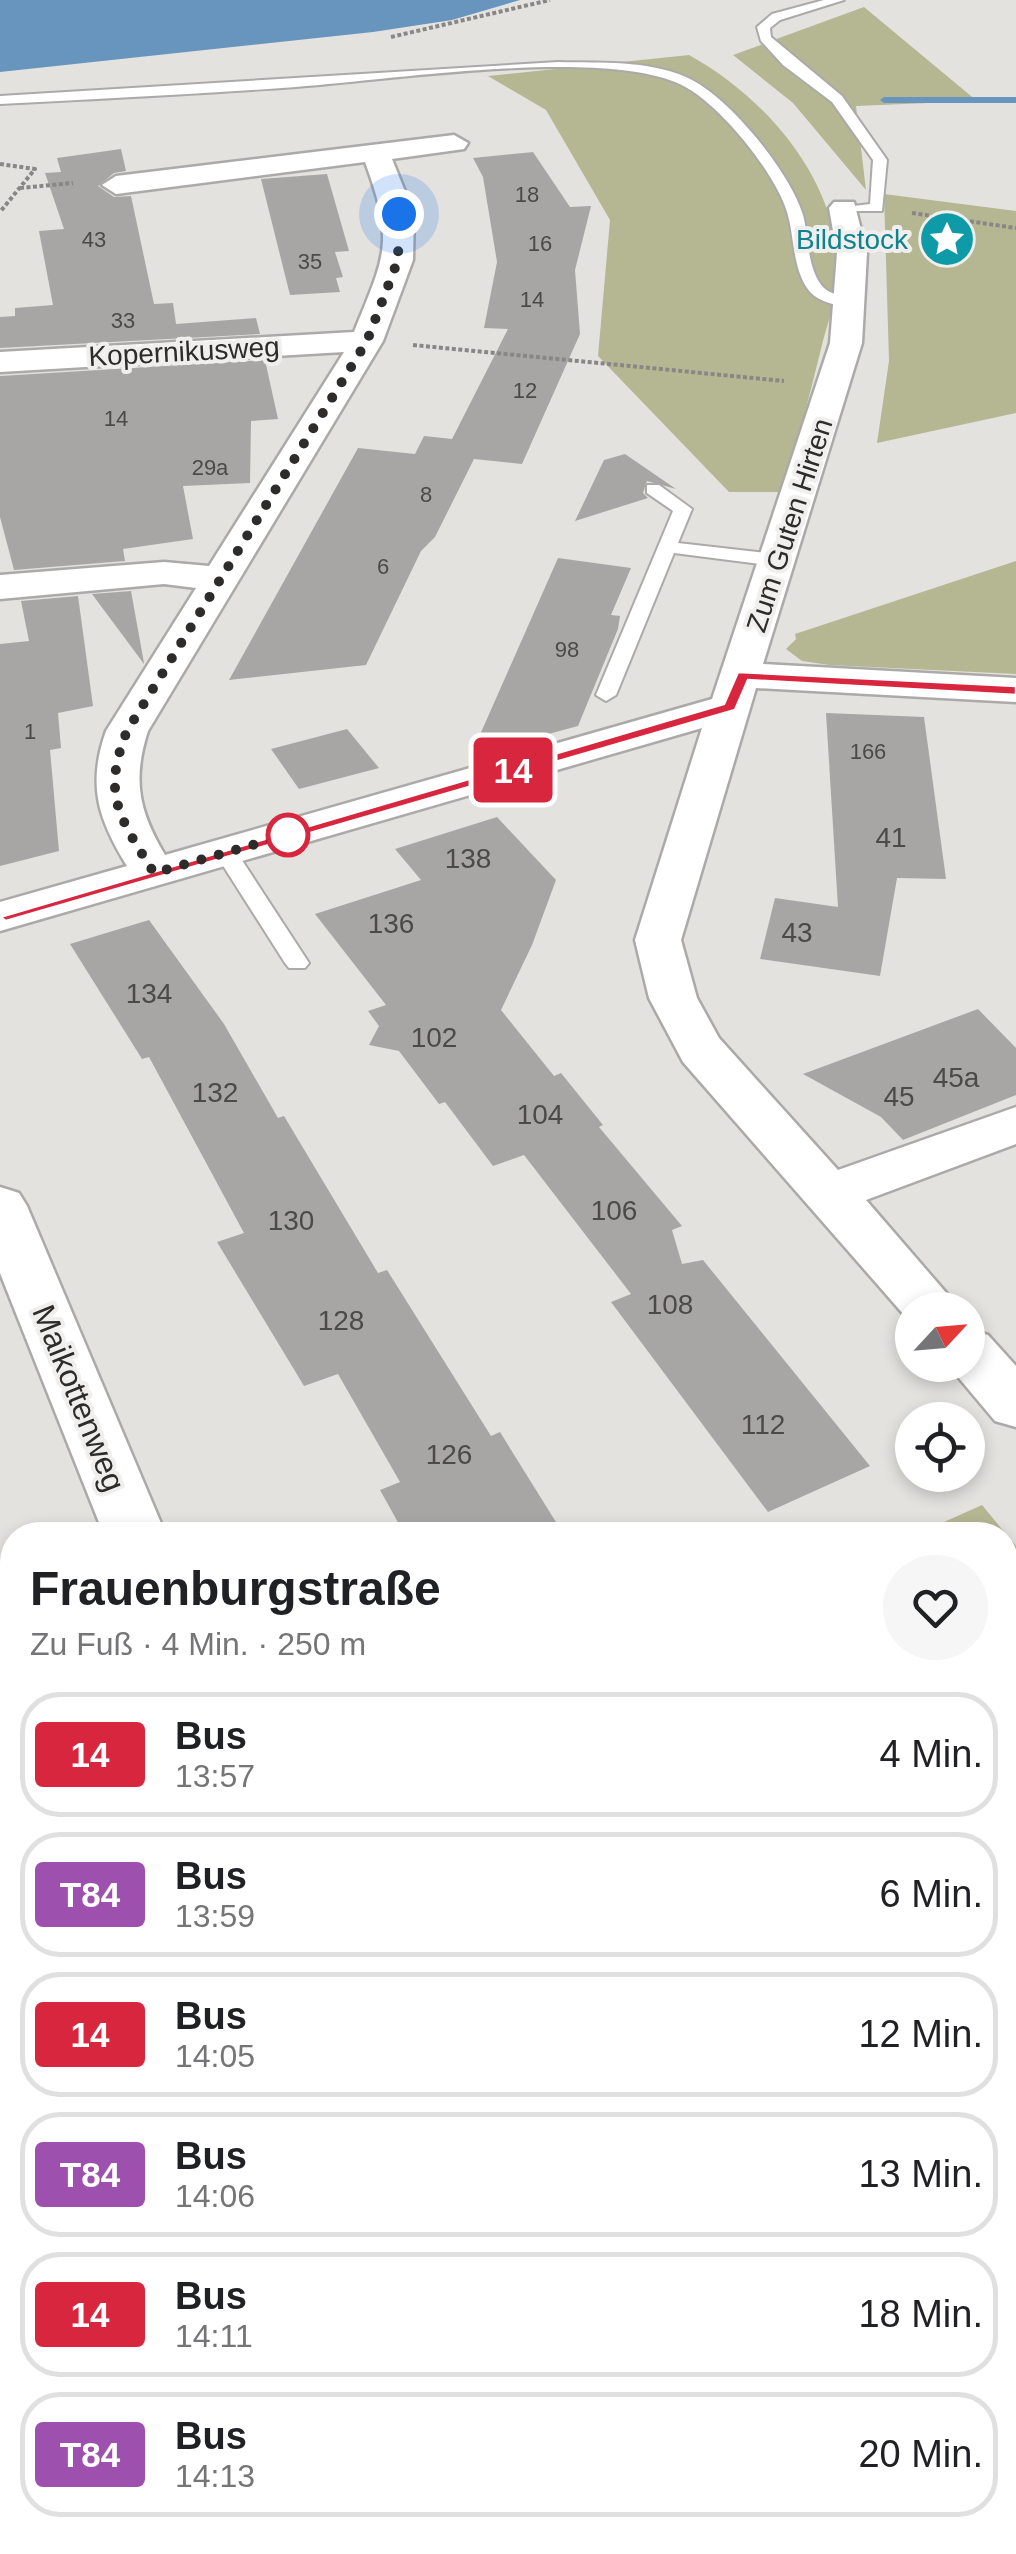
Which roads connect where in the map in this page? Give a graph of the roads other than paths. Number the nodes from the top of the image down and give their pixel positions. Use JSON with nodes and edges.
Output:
{"nodes":[{"id":1,"x":838,"y":0,"type":"edge"},
{"id":2,"x":0,"y":100,"type":"edge"},
{"id":3,"x":454,"y":144,"type":"dead end"},
{"id":4,"x":376,"y":156,"type":"junction"},
{"id":5,"x":118,"y":192,"type":"road end"},
{"id":6,"x":844,"y":208,"type":"joint"},
{"id":7,"x":854,"y":303,"type":"junction"},
{"id":8,"x":367,"y":341,"type":"junction"},
{"id":9,"x":0,"y":362,"type":"edge"},
{"id":10,"x":653,"y":488,"type":"dead end"},
{"id":11,"x":668,"y":547,"type":"junction"},
{"id":12,"x":775,"y":560,"type":"junction"},
{"id":13,"x":221,"y":579,"type":"junction"},
{"id":14,"x":0,"y":588,"type":"edge"},
{"id":15,"x":1016,"y":690,"type":"edge"},
{"id":16,"x":736,"y":691,"type":"junction"},
{"id":17,"x":606,"y":695,"type":"dead end"},
{"id":18,"x":226,"y":853,"type":"junction"},
{"id":19,"x":154,"y":873,"type":"junction"},
{"id":20,"x":0,"y":917,"type":"edge"},
{"id":21,"x":297,"y":964,"type":"dead end"},
{"id":22,"x":1016,"y":1125,"type":"edge"},
{"id":23,"x":830,"y":1192,"type":"junction"},
{"id":24,"x":0,"y":1206,"type":"edge"},
{"id":25,"x":917,"y":1292,"type":"edge"},
{"id":26,"x":985,"y":1369,"type":"edge"},
{"id":27,"x":1016,"y":1405,"type":"edge"},
{"id":28,"x":130,"y":1522,"type":"edge"}],
"edges":[{"from":1,"to":6,"type":"lane"},
{"from":2,"to":7,"type":"lane"},
{"from":3,"to":4,"type":"main road"},
{"from":4,"to":5,"type":"main road"},
{"from":4,"to":8,"type":"main road"},
{"from":6,"to":7,"type":"main road","name":"Zum Guten Hirten"},
{"from":7,"to":12,"type":"main road","name":"Zum Guten Hirten"},
{"from":8,"to":9,"type":"main road","name":"Kopernikusweg"},
{"from":8,"to":13,"type":"main road"},
{"from":10,"to":11,"type":"lane"},
{"from":11,"to":12,"type":"lane"},
{"from":11,"to":17,"type":"lane"},
{"from":12,"to":16,"type":"main road","name":"Zum Guten Hirten"},
{"from":13,"to":14,"type":"main road"},
{"from":13,"to":19,"type":"main road"},
{"from":15,"to":16,"type":"main road"},
{"from":16,"to":18,"type":"main road"},
{"from":16,"to":23,"type":"main road","name":"Zum Guten Hirten"},
{"from":18,"to":19,"type":"main road"},
{"from":18,"to":21,"type":"lane"},
{"from":19,"to":20,"type":"main road"},
{"from":22,"to":23,"type":"main road"},
{"from":23,"to":25,"type":"main road","name":"Zum Guten Hirten"},
{"from":24,"to":28,"type":"main road","name":"Maikottenweg"},
{"from":26,"to":27,"type":"main road"}]}
